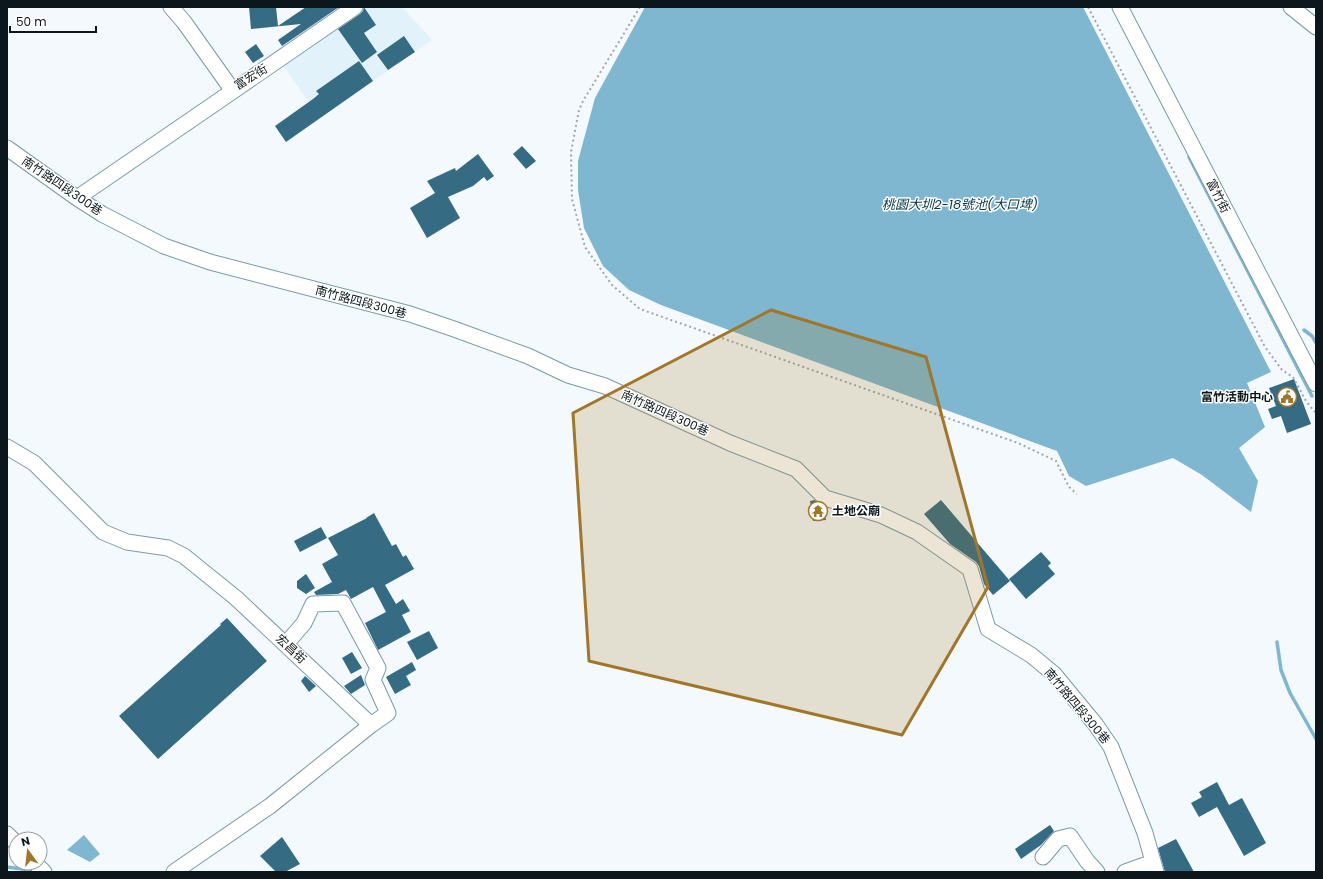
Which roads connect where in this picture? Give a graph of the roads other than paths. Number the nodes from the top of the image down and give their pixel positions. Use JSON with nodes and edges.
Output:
{"nodes":[{"id":1,"x":171,"y":7,"type":"edge"},
{"id":2,"x":355,"y":7,"type":"edge"},
{"id":3,"x":1120,"y":7,"type":"edge"},
{"id":4,"x":1291,"y":7,"type":"edge"},
{"id":5,"x":1316,"y":27,"type":"edge"},
{"id":6,"x":233,"y":91,"type":"junction"},
{"id":7,"x":7,"y":148,"type":"edge"},
{"id":8,"x":77,"y":198,"type":"junction"},
{"id":9,"x":1316,"y":384,"type":"edge"},
{"id":10,"x":7,"y":447,"type":"edge"},
{"id":11,"x":286,"y":644,"type":"junction"},
{"id":12,"x":371,"y":725,"type":"junction"},
{"id":13,"x":1043,"y":857,"type":"dead end"},
{"id":14,"x":1155,"y":867,"type":"edge"},
{"id":15,"x":174,"y":872,"type":"edge"},
{"id":16,"x":1097,"y":872,"type":"edge"},
{"id":17,"x":1125,"y":872,"type":"edge"}],
"edges":[{"from":1,"to":6,"type":"street","name":"富宏街"},
{"from":2,"to":6,"type":"street","name":"富宏街"},
{"from":3,"to":9,"type":"street","name":"富竹街"},
{"from":4,"to":5,"type":"street"},
{"from":6,"to":8,"type":"street"},
{"from":7,"to":8,"type":"street","name":"南竹路四段300巷"},
{"from":8,"to":14,"type":"street","name":"南竹路四段300巷"},
{"from":10,"to":11,"type":"street","name":"宏昌街"},
{"from":11,"to":12,"type":"street","name":"宏昌街"},
{"from":11,"to":12,"type":"street"},
{"from":12,"to":15,"type":"street"},
{"from":13,"to":16,"type":"street"},
{"from":14,"to":17,"type":"street"}]}
